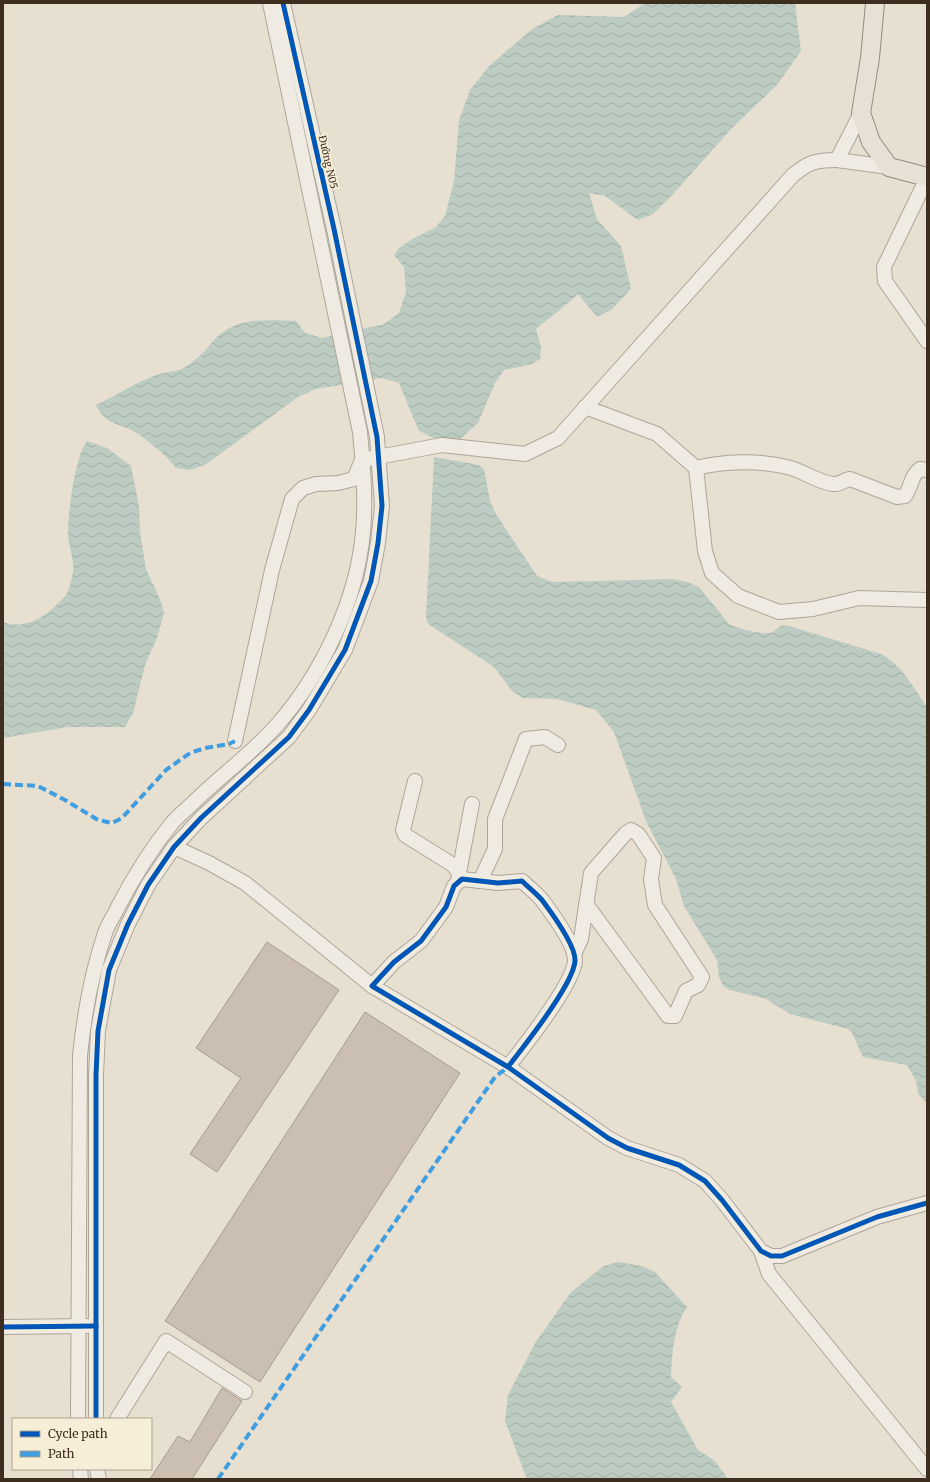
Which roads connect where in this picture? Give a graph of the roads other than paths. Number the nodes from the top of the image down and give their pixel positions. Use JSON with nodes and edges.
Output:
{"nodes":[{"id":1,"x":270,"y":3,"type":"edge"},
{"id":2,"x":283,"y":3,"type":"edge"},
{"id":3,"x":875,"y":3,"type":"edge"},
{"id":4,"x":861,"y":113,"type":"junction"},
{"id":5,"x":836,"y":160,"type":"junction"},
{"id":6,"x":889,"y":167,"type":"junction"},
{"id":7,"x":927,"y":178,"type":"edge"},
{"id":8,"x":927,"y":341,"type":"edge"},
{"id":9,"x":585,"y":407,"type":"junction"},
{"id":10,"x":380,"y":456,"type":"junction"},
{"id":11,"x":362,"y":460,"type":"junction"},
{"id":12,"x":696,"y":468,"type":"junction"},
{"id":13,"x":927,"y":470,"type":"edge"},
{"id":14,"x":927,"y":600,"type":"edge"},
{"id":15,"x":235,"y":741,"type":"dead end"},
{"id":16,"x":558,"y":745,"type":"dead end"},
{"id":17,"x":415,"y":781,"type":"dead end"},
{"id":18,"x":472,"y":804,"type":"dead end"},
{"id":19,"x":174,"y":847,"type":"junction"},
{"id":20,"x":458,"y":877,"type":"junction"},
{"id":21,"x":480,"y":881,"type":"junction"},
{"id":22,"x":586,"y":904,"type":"junction"},
{"id":23,"x":574,"y":954,"type":"junction"},
{"id":24,"x":372,"y":986,"type":"junction"},
{"id":25,"x":508,"y":1067,"type":"junction"},
{"id":26,"x":927,"y":1203,"type":"edge"},
{"id":27,"x":761,"y":1251,"type":"junction"},
{"id":28,"x":78,"y":1326,"type":"junction"},
{"id":29,"x":96,"y":1326,"type":"junction"},
{"id":30,"x":3,"y":1327,"type":"edge"},
{"id":31,"x":245,"y":1392,"type":"dead end"},
{"id":32,"x":78,"y":1418,"type":"edge"},
{"id":33,"x":96,"y":1418,"type":"edge"},
{"id":34,"x":118,"y":1418,"type":"edge"},
{"id":35,"x":927,"y":1469,"type":"edge"}],
"edges":[{"from":1,"to":11,"type":"street"},
{"from":2,"to":10,"type":"street","name":"Đường N05"},
{"from":3,"to":4,"type":"main road"},
{"from":4,"to":5,"type":"street"},
{"from":4,"to":6,"type":"main road"},
{"from":5,"to":6,"type":"street"},
{"from":5,"to":9,"type":"street"},
{"from":6,"to":7,"type":"main road"},
{"from":7,"to":8,"type":"street"},
{"from":9,"to":10,"type":"street"},
{"from":9,"to":12,"type":"street"},
{"from":10,"to":11,"type":"street"},
{"from":10,"to":19,"type":"street","name":"Đường N05"},
{"from":11,"to":15,"type":"street"},
{"from":11,"to":28,"type":"street"},
{"from":12,"to":13,"type":"street"},
{"from":12,"to":14,"type":"street"},
{"from":16,"to":21,"type":"street"},
{"from":17,"to":20,"type":"street"},
{"from":18,"to":20,"type":"street"},
{"from":19,"to":24,"type":"street"},
{"from":19,"to":29,"type":"street","name":"Đường N05"},
{"from":20,"to":21,"type":"street"},
{"from":20,"to":24,"type":"street"},
{"from":21,"to":23,"type":"street"},
{"from":22,"to":22,"type":"street"},
{"from":22,"to":23,"type":"street"},
{"from":23,"to":25,"type":"street"},
{"from":24,"to":25,"type":"street"},
{"from":25,"to":27,"type":"street"},
{"from":26,"to":27,"type":"street"},
{"from":27,"to":35,"type":"street"},
{"from":28,"to":29,"type":"street"},
{"from":28,"to":30,"type":"street"},
{"from":28,"to":32,"type":"street"},
{"from":29,"to":33,"type":"street","name":"Đường N05"},
{"from":31,"to":34,"type":"street"}]}
